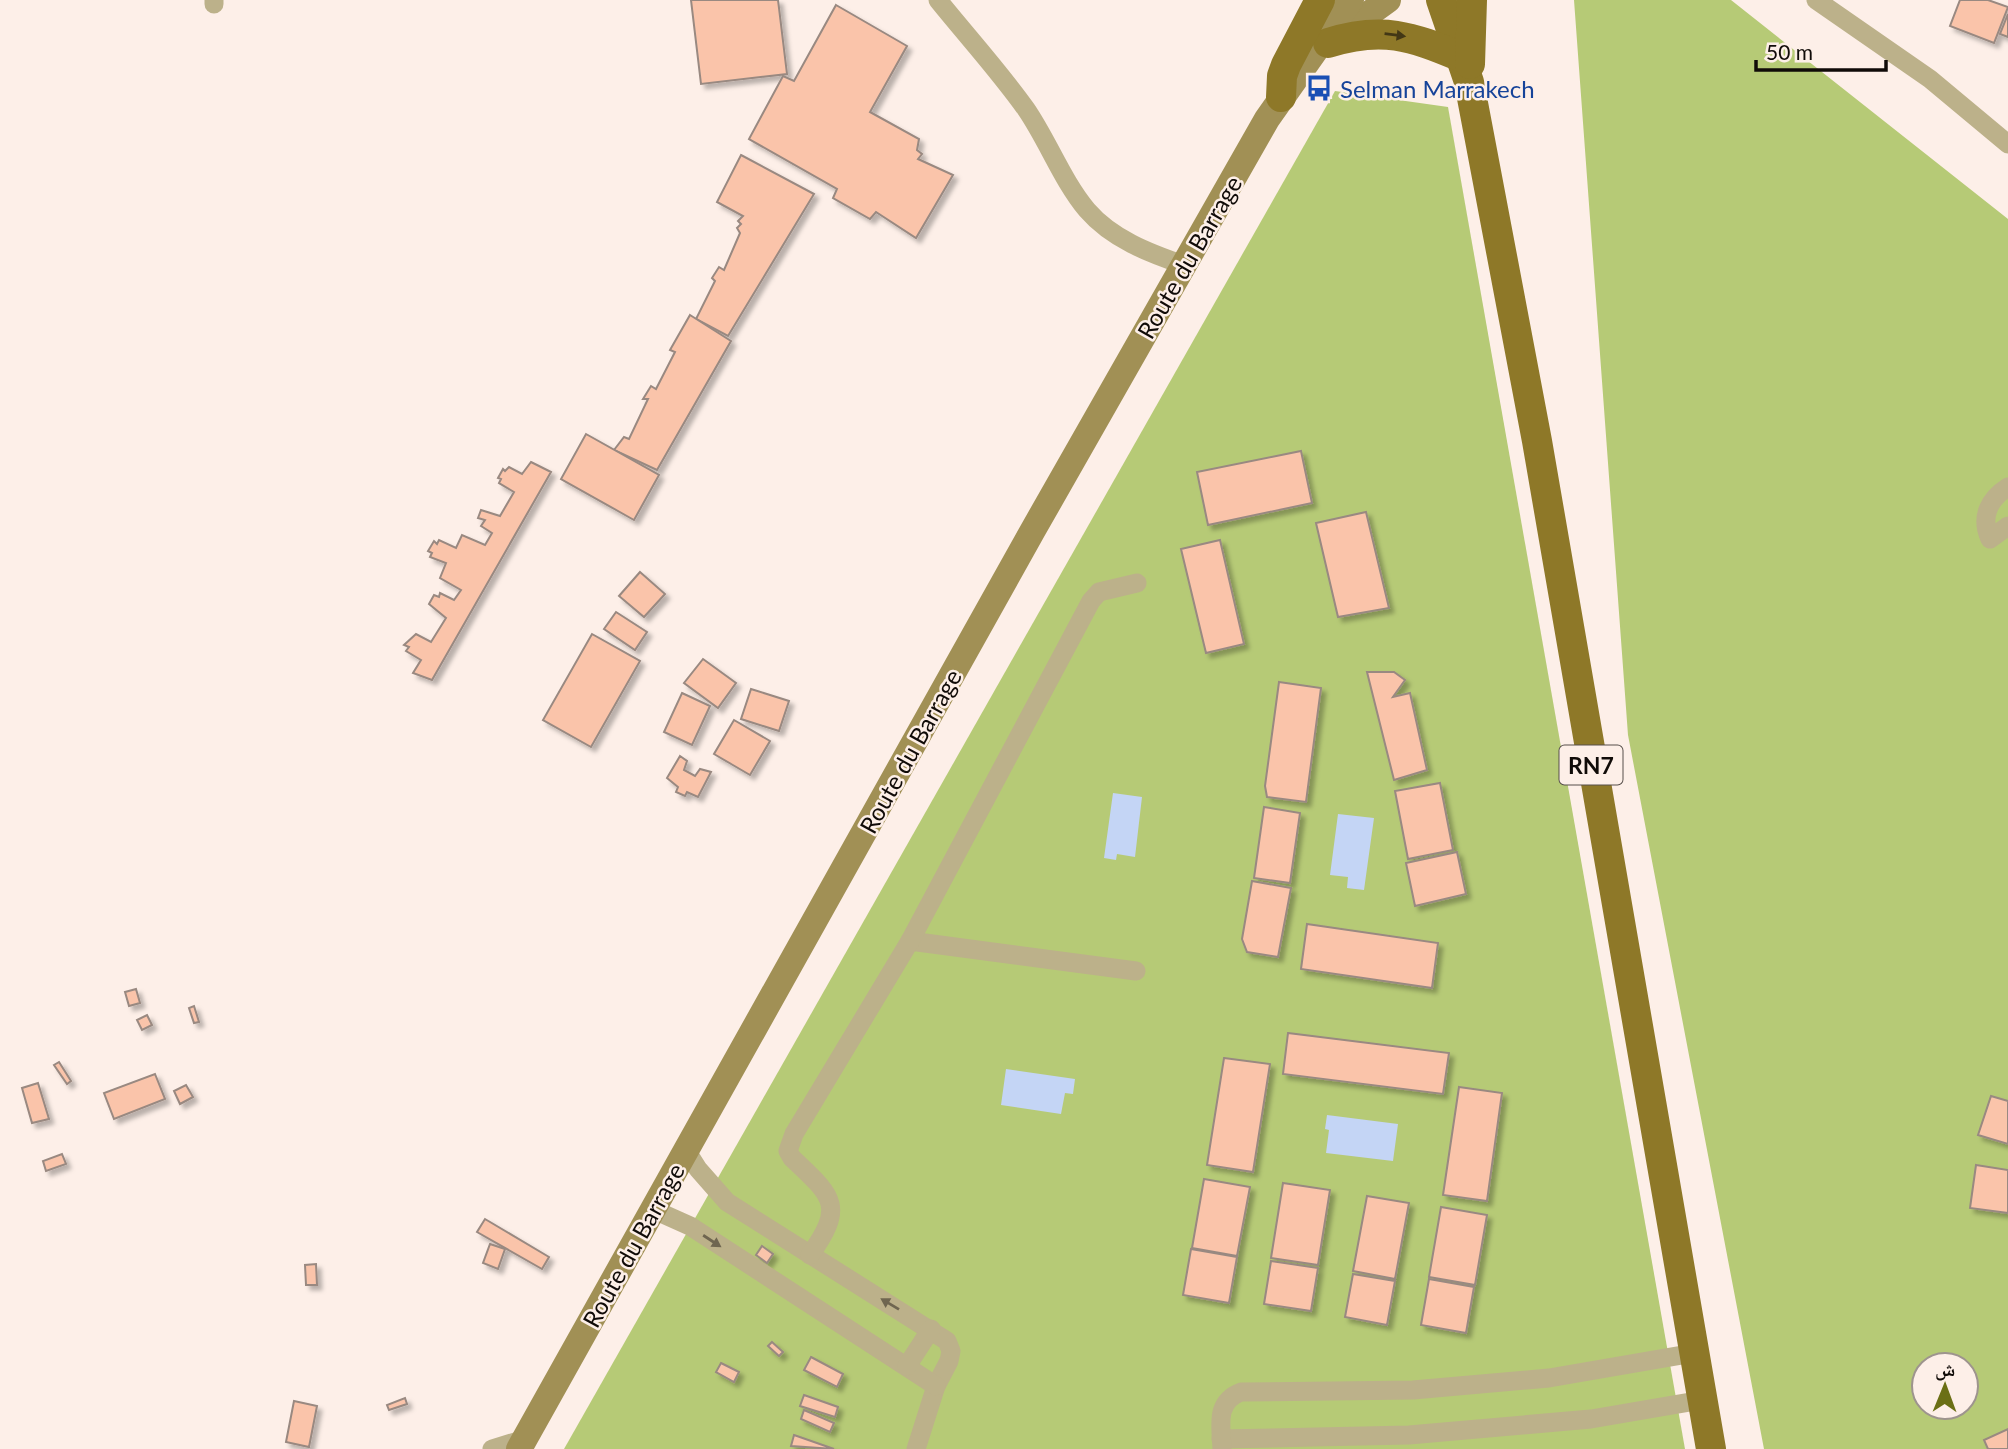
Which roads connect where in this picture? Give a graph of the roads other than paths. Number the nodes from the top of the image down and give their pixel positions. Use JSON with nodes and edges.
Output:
{"nodes":[{"id":1,"x":938,"y":0,"type":"edge"},
{"id":2,"x":1351,"y":0,"type":"edge"},
{"id":3,"x":1388,"y":0,"type":"edge"},
{"id":4,"x":1441,"y":0,"type":"edge"},
{"id":5,"x":1472,"y":0,"type":"edge"},
{"id":6,"x":1816,"y":0,"type":"edge"},
{"id":7,"x":1314,"y":3,"type":"edge"},
{"id":8,"x":1319,"y":51,"type":"junction"},
{"id":9,"x":1465,"y":69,"type":"junction"},
{"id":10,"x":1281,"y":97,"type":"junction"},
{"id":11,"x":2008,"y":144,"type":"edge"},
{"id":12,"x":1184,"y":265,"type":"junction"},
{"id":13,"x":2008,"y":487,"type":"edge"},
{"id":14,"x":2008,"y":526,"type":"edge"},
{"id":15,"x":1137,"y":583,"type":"dead end"},
{"id":16,"x":910,"y":941,"type":"junction"},
{"id":17,"x":1136,"y":971,"type":"dead end"},
{"id":18,"x":686,"y":1150,"type":"junction"},
{"id":19,"x":652,"y":1209,"type":"junction"},
{"id":20,"x":810,"y":1255,"type":"junction"},
{"id":21,"x":931,"y":1329,"type":"junction"},
{"id":22,"x":1694,"y":1353,"type":"junction"},
{"id":23,"x":907,"y":1366,"type":"junction"},
{"id":24,"x":936,"y":1386,"type":"junction"},
{"id":25,"x":1702,"y":1401,"type":"junction"},
{"id":26,"x":522,"y":1444,"type":"edge"},
{"id":27,"x":1222,"y":1444,"type":"edge"},
{"id":28,"x":492,"y":1449,"type":"edge"},
{"id":29,"x":916,"y":1449,"type":"edge"},
{"id":30,"x":1711,"y":1449,"type":"edge"}],
"edges":[{"from":1,"to":12,"type":"street"},
{"from":2,"to":8,"type":"main road","name":"Route du Barrage"},
{"from":3,"to":8,"type":"main road","name":"Route du Barrage"},
{"from":4,"to":9,"type":"main road","number":"RN7"},
{"from":5,"to":9,"type":"main road","number":"RN7"},
{"from":6,"to":11,"type":"street"},
{"from":7,"to":10,"type":"main road"},
{"from":8,"to":9,"type":"main road","one_way":true},
{"from":8,"to":10,"type":"main road","name":"Route du Barrage"},
{"from":9,"to":22,"type":"main road","number":"RN7"},
{"from":10,"to":12,"type":"main road","name":"Route du Barrage"},
{"from":12,"to":18,"type":"main road","name":"Route du Barrage"},
{"from":13,"to":14,"type":"street"},
{"from":15,"to":16,"type":"street"},
{"from":16,"to":17,"type":"street"},
{"from":16,"to":20,"type":"street"},
{"from":18,"to":19,"type":"main road","name":"Route du Barrage"},
{"from":18,"to":20,"type":"street"},
{"from":19,"to":23,"type":"street","one_way":true},
{"from":19,"to":26,"type":"main road","name":"Route du Barrage"},
{"from":21,"to":20,"type":"street","one_way":true},
{"from":21,"to":23,"type":"street"},
{"from":21,"to":24,"type":"street"},
{"from":22,"to":25,"type":"main road","number":"RN7"},
{"from":22,"to":27,"type":"street"},
{"from":23,"to":24,"type":"street"},
{"from":24,"to":29,"type":"street"},
{"from":25,"to":27,"type":"street"},
{"from":25,"to":30,"type":"main road","number":"RN7"},
{"from":26,"to":28,"type":"street"}]}
